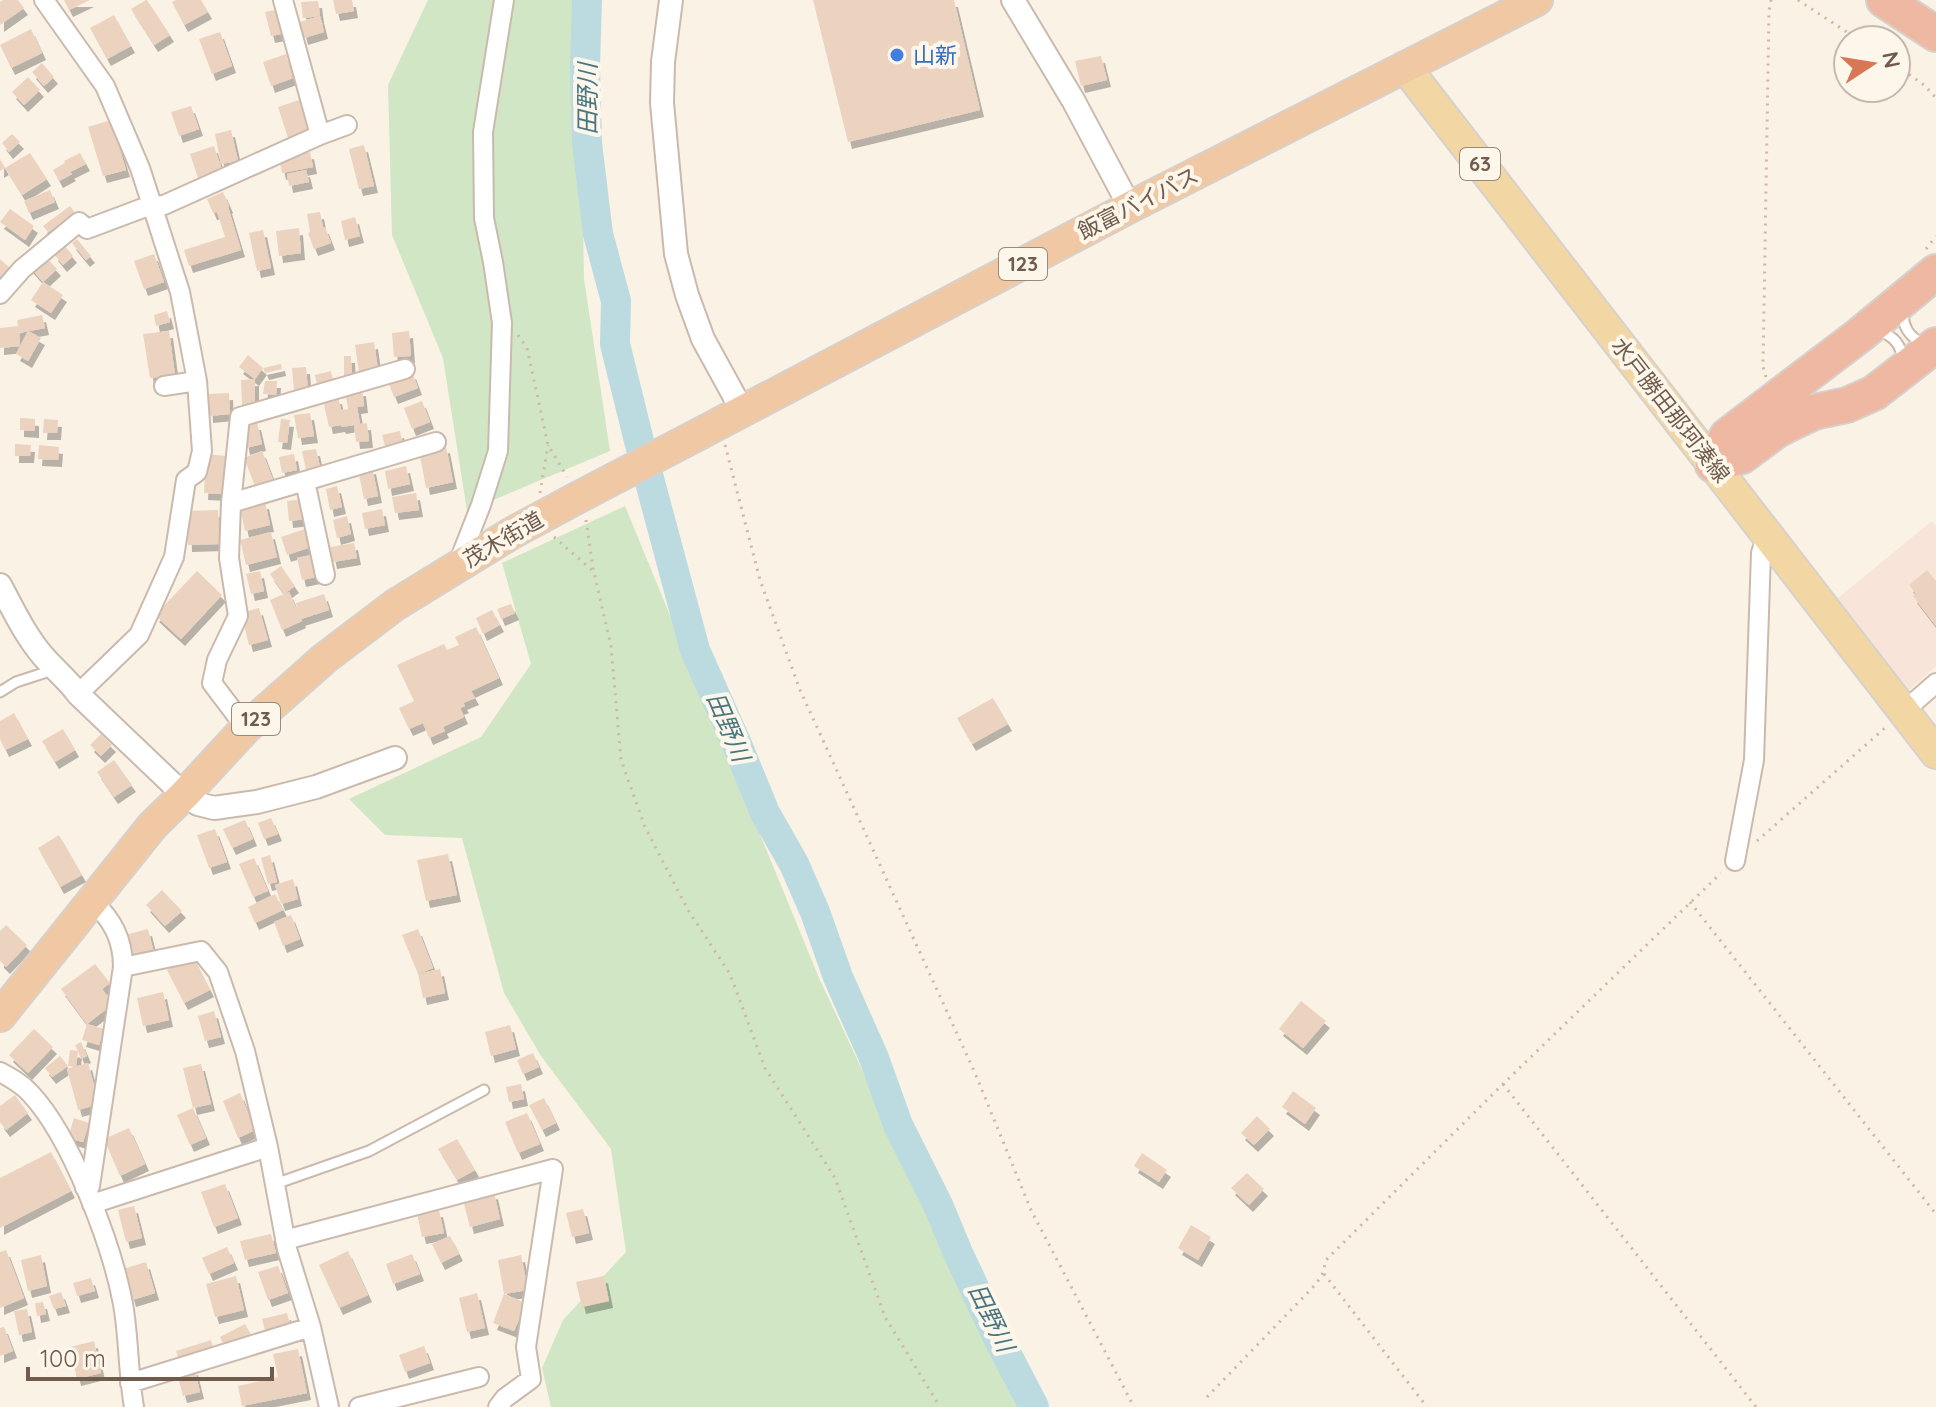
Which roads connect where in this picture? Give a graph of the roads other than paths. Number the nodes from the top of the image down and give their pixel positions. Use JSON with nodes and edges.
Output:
{"nodes":[{"id":1,"x":44,"y":0,"type":"edge"},
{"id":2,"x":283,"y":0,"type":"edge"},
{"id":3,"x":504,"y":0,"type":"edge"},
{"id":4,"x":671,"y":0,"type":"edge"},
{"id":5,"x":1013,"y":0,"type":"edge"},
{"id":6,"x":1537,"y":0,"type":"edge"},
{"id":7,"x":1884,"y":0,"type":"edge"},
{"id":8,"x":1936,"y":34,"type":"edge"},
{"id":9,"x":1405,"y":67,"type":"junction"},
{"id":10,"x":347,"y":125,"type":"dead end"},
{"id":11,"x":320,"y":135,"type":"junction"},
{"id":12,"x":153,"y":207,"type":"junction"},
{"id":13,"x":1130,"y":207,"type":"junction"},
{"id":14,"x":1924,"y":272,"type":"edge"},
{"id":15,"x":0,"y":294,"type":"edge"},
{"id":16,"x":1861,"y":334,"type":"junction"},
{"id":17,"x":1936,"y":344,"type":"edge"},
{"id":18,"x":405,"y":369,"type":"dead end"},
{"id":19,"x":1895,"y":377,"type":"junction"},
{"id":20,"x":197,"y":381,"type":"junction"},
{"id":21,"x":164,"y":386,"type":"dead end"},
{"id":22,"x":721,"y":423,"type":"junction"},
{"id":23,"x":436,"y":442,"type":"dead end"},
{"id":24,"x":1713,"y":465,"type":"junction"},
{"id":25,"x":305,"y":481,"type":"junction"},
{"id":26,"x":231,"y":503,"type":"junction"},
{"id":27,"x":1767,"y":534,"type":"junction"},
{"id":28,"x":457,"y":566,"type":"junction"},
{"id":29,"x":325,"y":575,"type":"dead end"},
{"id":30,"x":0,"y":585,"type":"edge"},
{"id":31,"x":56,"y":669,"type":"junction"},
{"id":32,"x":1936,"y":683,"type":"edge"},
{"id":33,"x":0,"y":692,"type":"edge"},
{"id":34,"x":78,"y":694,"type":"junction"},
{"id":35,"x":1904,"y":711,"type":"junction"},
{"id":36,"x":246,"y":728,"type":"junction"},
{"id":37,"x":1936,"y":753,"type":"edge"},
{"id":38,"x":395,"y":758,"type":"dead end"},
{"id":39,"x":184,"y":795,"type":"junction"},
{"id":40,"x":1735,"y":861,"type":"road end"},
{"id":41,"x":92,"y":901,"type":"junction"},
{"id":42,"x":123,"y":967,"type":"junction"},
{"id":43,"x":0,"y":1016,"type":"edge"},
{"id":44,"x":0,"y":1072,"type":"edge"},
{"id":45,"x":484,"y":1090,"type":"dead end"},
{"id":46,"x":268,"y":1147,"type":"junction"},
{"id":47,"x":275,"y":1184,"type":"junction"},
{"id":48,"x":88,"y":1196,"type":"junction"},
{"id":49,"x":285,"y":1240,"type":"junction"},
{"id":50,"x":311,"y":1327,"type":"junction"},
{"id":51,"x":479,"y":1377,"type":"dead end"},
{"id":52,"x":130,"y":1383,"type":"junction"},
{"id":53,"x":134,"y":1407,"type":"edge"},
{"id":54,"x":329,"y":1407,"type":"edge"},
{"id":55,"x":359,"y":1407,"type":"edge"},
{"id":56,"x":498,"y":1407,"type":"edge"}],
"edges":[{"from":1,"to":12,"type":"street"},
{"from":2,"to":11,"type":"street"},
{"from":3,"to":28,"type":"street"},
{"from":4,"to":22,"type":"street"},
{"from":5,"to":13,"type":"street"},
{"from":6,"to":9,"type":"highway","name":"飯富バイパス","number":"123"},
{"from":7,"to":8,"type":"highway"},
{"from":9,"to":13,"type":"highway","name":"飯富バイパス","number":"123"},
{"from":9,"to":24,"type":"main road","name":"水戸勝田那珂湊線","number":"63"},
{"from":10,"to":11,"type":"street"},
{"from":11,"to":12,"type":"street"},
{"from":12,"to":15,"type":"street"},
{"from":12,"to":20,"type":"street"},
{"from":13,"to":22,"type":"highway","name":"飯富バイパス","number":"123"},
{"from":14,"to":16,"type":"highway"},
{"from":14,"to":17,"type":"lane"},
{"from":16,"to":19,"type":"lane"},
{"from":16,"to":24,"type":"highway"},
{"from":17,"to":19,"type":"highway"},
{"from":18,"to":26,"type":"street"},
{"from":19,"to":24,"type":"highway"},
{"from":20,"to":21,"type":"street"},
{"from":20,"to":34,"type":"street"},
{"from":22,"to":28,"type":"highway","name":"茂木街道","number":"123","bridge":true},
{"from":23,"to":25,"type":"street"},
{"from":24,"to":27,"type":"main road","name":"水戸勝田那珂湊線","number":"63"},
{"from":25,"to":26,"type":"street"},
{"from":25,"to":29,"type":"street"},
{"from":26,"to":36,"type":"street"},
{"from":27,"to":35,"type":"main road","name":"水戸勝田那珂湊線","number":"63"},
{"from":27,"to":40,"type":"street"},
{"from":28,"to":36,"type":"highway","name":"茂木街道","number":"123"},
{"from":30,"to":31,"type":"street"},
{"from":31,"to":33,"type":"lane"},
{"from":31,"to":34,"type":"street"},
{"from":32,"to":35,"type":"street"},
{"from":34,"to":39,"type":"street"},
{"from":35,"to":37,"type":"main road","name":"水戸勝田那珂湊線","number":"63"},
{"from":36,"to":39,"type":"highway","name":"茂木街道","number":"123"},
{"from":38,"to":39,"type":"street"},
{"from":39,"to":41,"type":"highway","name":"茂木街道","number":"123"},
{"from":41,"to":42,"type":"street"},
{"from":41,"to":43,"type":"highway","name":"茂木街道","number":"123"},
{"from":42,"to":46,"type":"street"},
{"from":42,"to":48,"type":"street"},
{"from":44,"to":48,"type":"street"},
{"from":45,"to":47,"type":"lane"},
{"from":46,"to":47,"type":"street"},
{"from":46,"to":48,"type":"street"},
{"from":47,"to":49,"type":"street"},
{"from":48,"to":52,"type":"street"},
{"from":49,"to":50,"type":"street"},
{"from":49,"to":56,"type":"street"},
{"from":50,"to":52,"type":"street"},
{"from":50,"to":54,"type":"street"},
{"from":51,"to":55,"type":"street"},
{"from":52,"to":53,"type":"street"}]}
